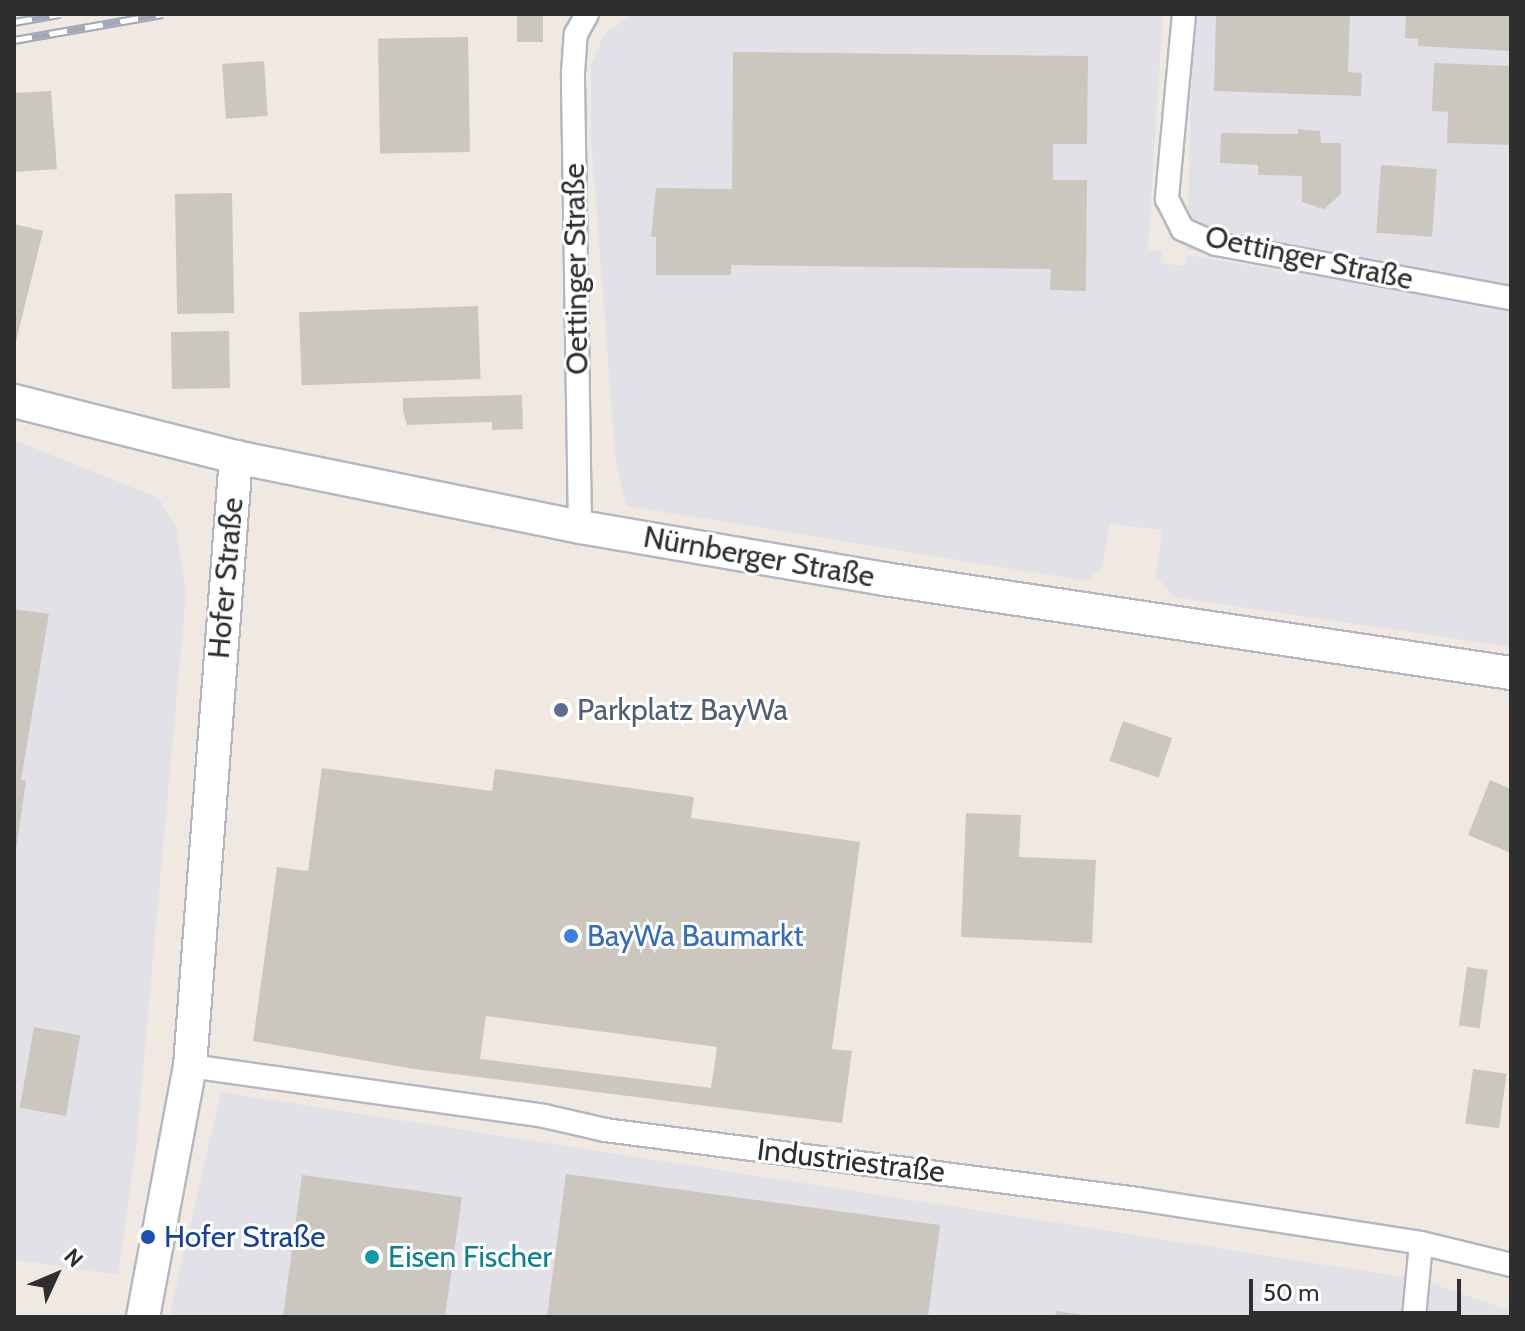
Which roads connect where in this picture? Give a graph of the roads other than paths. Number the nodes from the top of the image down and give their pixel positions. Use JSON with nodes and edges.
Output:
{"nodes":[{"id":1,"x":587,"y":14,"type":"edge"},
{"id":2,"x":1184,"y":14,"type":"edge"},
{"id":3,"x":1511,"y":298,"type":"edge"},
{"id":4,"x":14,"y":401,"type":"edge"},
{"id":5,"x":236,"y":457,"type":"junction"},
{"id":6,"x":580,"y":527,"type":"junction"},
{"id":7,"x":1511,"y":673,"type":"edge"},
{"id":8,"x":190,"y":1066,"type":"junction"},
{"id":9,"x":1421,"y":1243,"type":"junction"},
{"id":10,"x":1511,"y":1265,"type":"edge"},
{"id":11,"x":143,"y":1317,"type":"edge"},
{"id":12,"x":1414,"y":1317,"type":"edge"}],
"edges":[{"from":1,"to":6,"type":"street","name":"Oettinger Straße"},
{"from":2,"to":3,"type":"street","name":"Oettinger Straße"},
{"from":4,"to":5,"type":"main road","name":"Nürnberger Straße"},
{"from":5,"to":6,"type":"main road","name":"Nürnberger Straße"},
{"from":5,"to":8,"type":"main road","name":"Hofer Straße"},
{"from":6,"to":7,"type":"main road","name":"Nürnberger Straße"},
{"from":8,"to":9,"type":"street","name":"Industriestraße"},
{"from":8,"to":11,"type":"main road","name":"Hofer Straße"},
{"from":9,"to":10,"type":"street","name":"Industriestraße"},
{"from":9,"to":12,"type":"street"}]}
